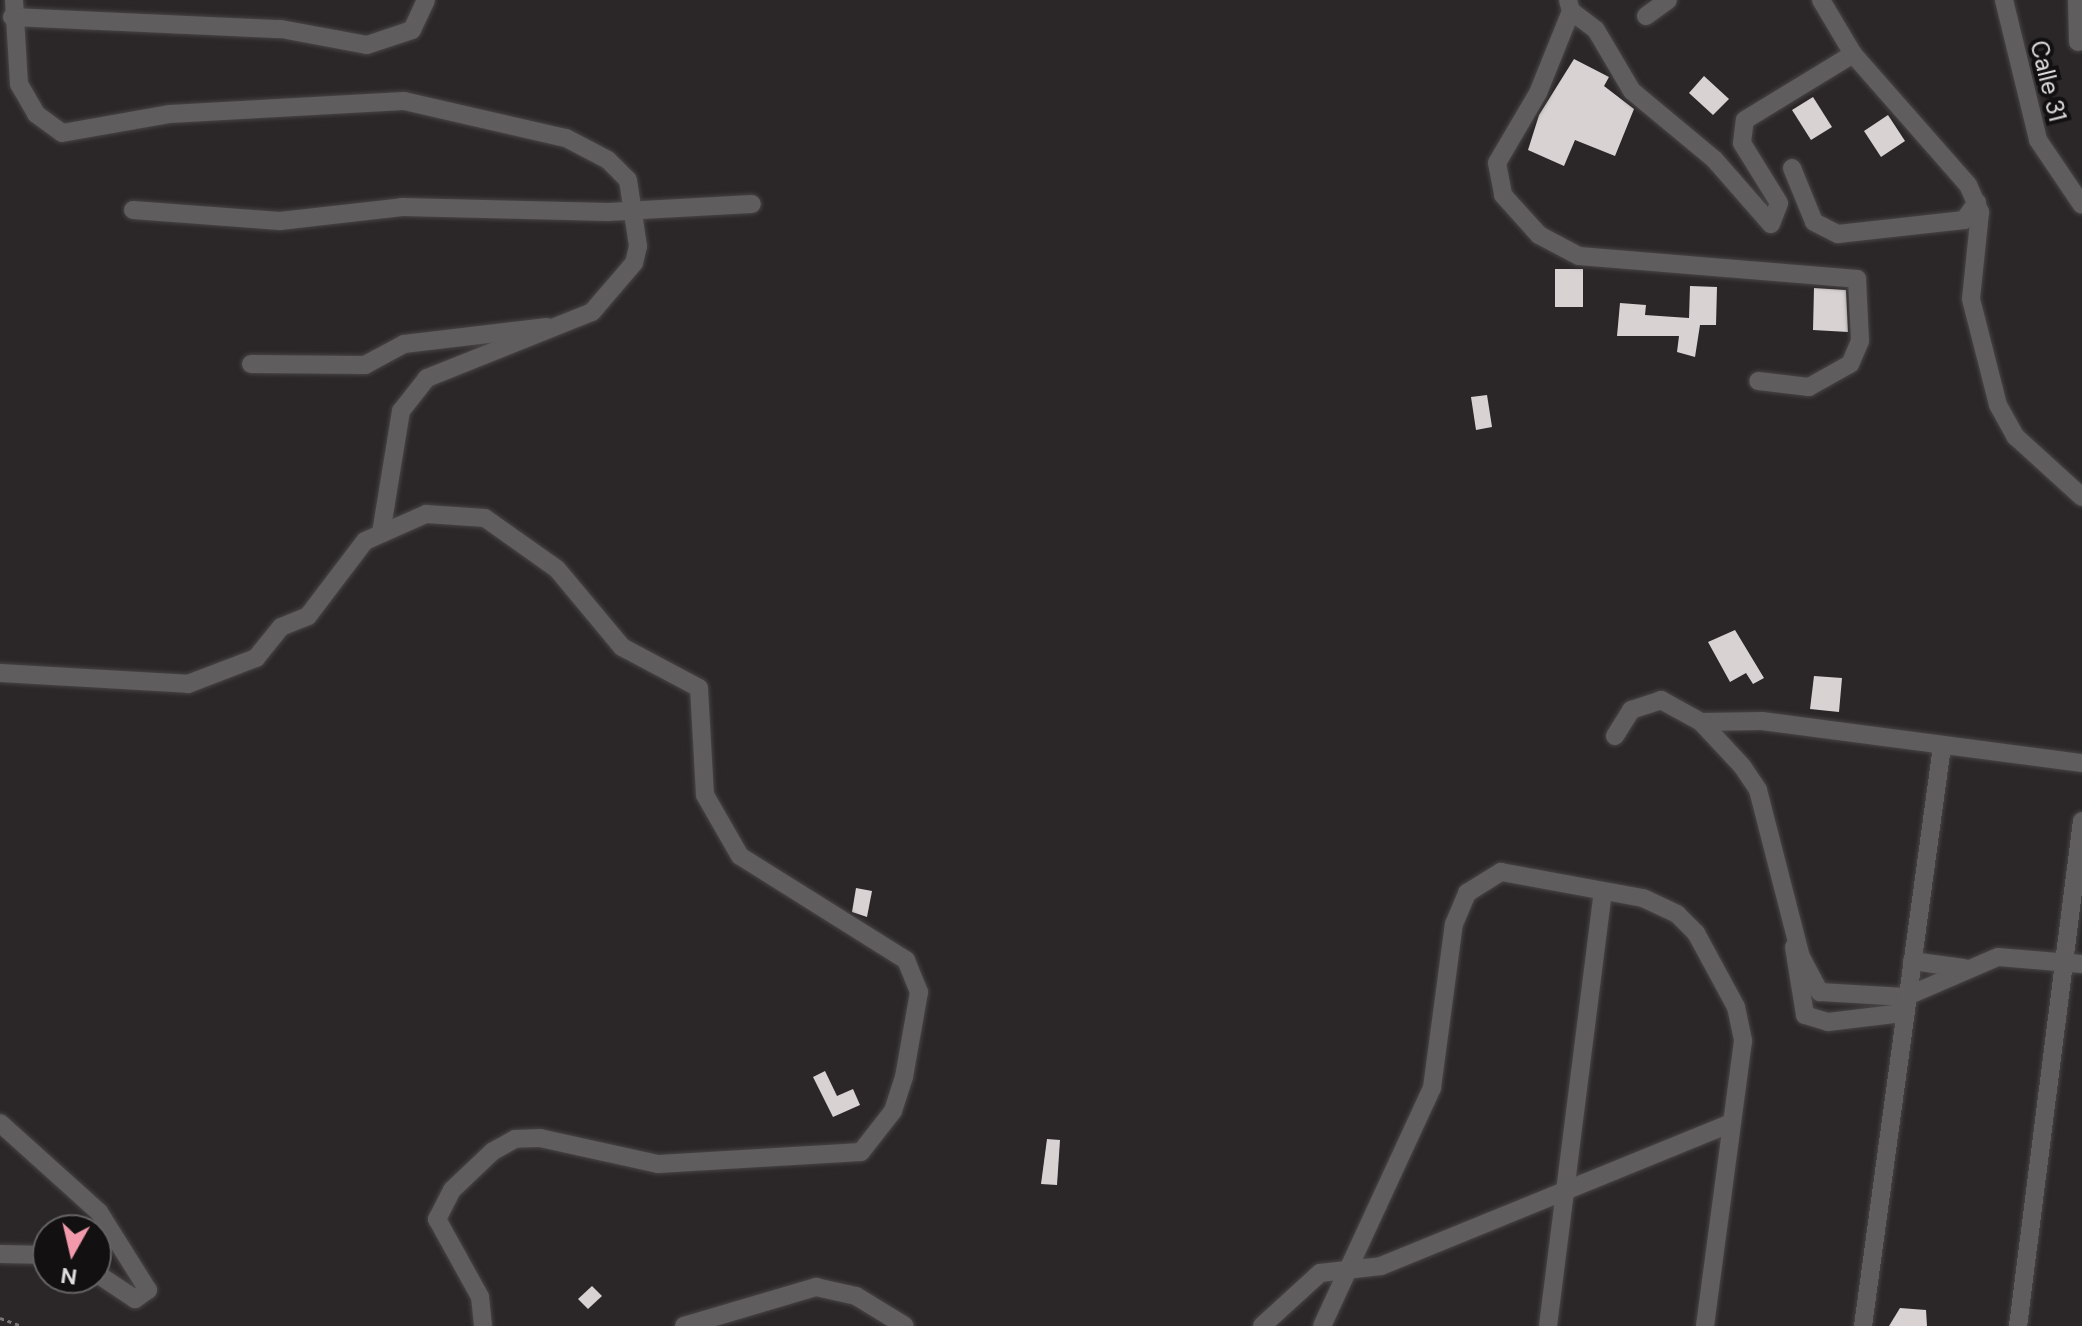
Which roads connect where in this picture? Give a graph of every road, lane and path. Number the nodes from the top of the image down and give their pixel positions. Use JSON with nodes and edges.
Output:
{"nodes":[{"id":1,"x":426,"y":0,"type":"edge"},
{"id":2,"x":1668,"y":0,"type":"edge"},
{"id":3,"x":1821,"y":0,"type":"edge"},
{"id":4,"x":2004,"y":0,"type":"edge"},
{"id":5,"x":2077,"y":0,"type":"edge"},
{"id":6,"x":1570,"y":6,"type":"edge"},
{"id":7,"x":13,"y":8,"type":"edge"},
{"id":8,"x":1646,"y":16,"type":"dead end"},
{"id":9,"x":2078,"y":42,"type":"dead end"},
{"id":10,"x":1853,"y":54,"type":"junction"},
{"id":11,"x":1792,"y":168,"type":"dead end"},
{"id":12,"x":1977,"y":202,"type":"junction"},
{"id":13,"x":752,"y":204,"type":"dead end"},
{"id":14,"x":2082,"y":205,"type":"edge"},
{"id":15,"x":133,"y":210,"type":"dead end"},
{"id":16,"x":635,"y":211,"type":"junction"},
{"id":17,"x":573,"y":324,"type":"junction"},
{"id":18,"x":251,"y":364,"type":"dead end"},
{"id":19,"x":1758,"y":381,"type":"dead end"},
{"id":20,"x":2082,"y":497,"type":"edge"},
{"id":21,"x":381,"y":533,"type":"junction"},
{"id":22,"x":0,"y":673,"type":"edge"},
{"id":23,"x":1701,"y":722,"type":"junction"},
{"id":24,"x":1615,"y":736,"type":"dead end"},
{"id":25,"x":1942,"y":746,"type":"junction"},
{"id":26,"x":2082,"y":763,"type":"edge"},
{"id":27,"x":2082,"y":821,"type":"edge"},
{"id":28,"x":1603,"y":892,"type":"junction"},
{"id":29,"x":1794,"y":931,"type":"junction"},
{"id":30,"x":1912,"y":961,"type":"junction"},
{"id":31,"x":2073,"y":961,"type":"edge"},
{"id":32,"x":1964,"y":968,"type":"junction"},
{"id":33,"x":1903,"y":1005,"type":"junction"},
{"id":34,"x":0,"y":1123,"type":"edge"},
{"id":35,"x":1732,"y":1123,"type":"junction"},
{"id":36,"x":1566,"y":1189,"type":"junction"},
{"id":37,"x":100,"y":1214,"type":"edge"},
{"id":38,"x":112,"y":1233,"type":"edge"},
{"id":39,"x":0,"y":1254,"type":"edge"},
{"id":40,"x":32,"y":1255,"type":"edge"},
{"id":41,"x":1344,"y":1271,"type":"junction"},
{"id":42,"x":112,"y":1284,"type":"edge"},
{"id":43,"x":0,"y":1318,"type":"edge"},
{"id":44,"x":22,"y":1326,"type":"edge"},
{"id":45,"x":483,"y":1326,"type":"edge"},
{"id":46,"x":684,"y":1326,"type":"edge"},
{"id":47,"x":905,"y":1326,"type":"edge"},
{"id":48,"x":1262,"y":1326,"type":"edge"},
{"id":49,"x":1322,"y":1326,"type":"edge"},
{"id":50,"x":1548,"y":1326,"type":"edge"},
{"id":51,"x":1705,"y":1326,"type":"edge"},
{"id":52,"x":1863,"y":1326,"type":"edge"},
{"id":53,"x":2018,"y":1326,"type":"edge"}],
"edges":[{"from":1,"to":7,"type":"street"},
{"from":2,"to":8,"type":"street"},
{"from":3,"to":10,"type":"street"},
{"from":4,"to":14,"type":"street","name":"Calle 31"},
{"from":5,"to":9,"type":"street"},
{"from":6,"to":10,"type":"street"},
{"from":6,"to":19,"type":"street"},
{"from":7,"to":16,"type":"street"},
{"from":10,"to":12,"type":"street"},
{"from":11,"to":12,"type":"street"},
{"from":12,"to":20,"type":"street"},
{"from":13,"to":16,"type":"street"},
{"from":15,"to":16,"type":"street"},
{"from":16,"to":17,"type":"street"},
{"from":17,"to":18,"type":"street"},
{"from":17,"to":21,"type":"street"},
{"from":21,"to":22,"type":"street"},
{"from":21,"to":45,"type":"street"},
{"from":23,"to":24,"type":"street"},
{"from":23,"to":25,"type":"street"},
{"from":23,"to":29,"type":"street"},
{"from":25,"to":26,"type":"street"},
{"from":25,"to":30,"type":"street"},
{"from":27,"to":31,"type":"street"},
{"from":28,"to":35,"type":"street"},
{"from":28,"to":36,"type":"street"},
{"from":28,"to":41,"type":"street"},
{"from":29,"to":33,"type":"street"},
{"from":29,"to":33,"type":"street"},
{"from":30,"to":32,"type":"street"},
{"from":30,"to":33,"type":"street"},
{"from":31,"to":32,"type":"street"},
{"from":31,"to":53,"type":"street"},
{"from":32,"to":33,"type":"street"},
{"from":33,"to":52,"type":"street"},
{"from":34,"to":37,"type":"street"},
{"from":35,"to":36,"type":"street"},
{"from":35,"to":51,"type":"street"},
{"from":36,"to":41,"type":"street"},
{"from":36,"to":50,"type":"street"},
{"from":38,"to":42,"type":"street"},
{"from":39,"to":40,"type":"street"},
{"from":41,"to":48,"type":"street"},
{"from":41,"to":49,"type":"street"},
{"from":43,"to":44,"type":"path"},
{"from":46,"to":47,"type":"street"}]}
